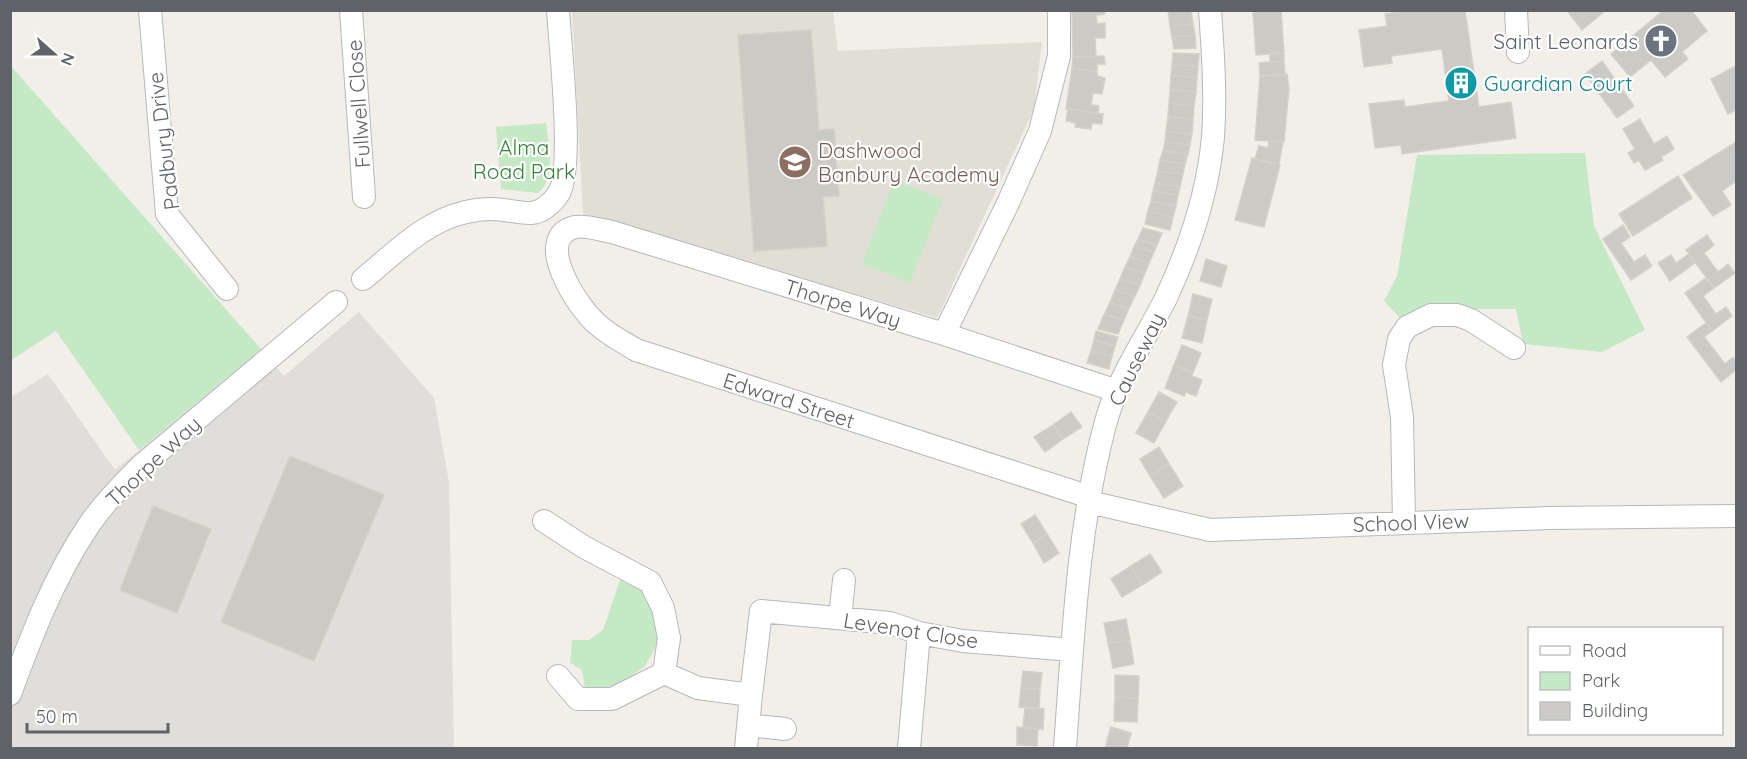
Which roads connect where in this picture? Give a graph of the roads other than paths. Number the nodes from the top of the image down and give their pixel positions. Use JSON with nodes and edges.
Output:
{"nodes":[{"id":1,"x":150,"y":10,"type":"edge"},
{"id":2,"x":351,"y":10,"type":"edge"},
{"id":3,"x":558,"y":10,"type":"edge"},
{"id":4,"x":1059,"y":10,"type":"edge"},
{"id":5,"x":1210,"y":10,"type":"edge"},
{"id":6,"x":1516,"y":10,"type":"edge"},
{"id":7,"x":1518,"y":52,"type":"dead end"},
{"id":8,"x":364,"y":196,"type":"dead end"},
{"id":9,"x":567,"y":230,"type":"joint"},
{"id":10,"x":363,"y":279,"type":"dead end"},
{"id":11,"x":227,"y":289,"type":"dead end"},
{"id":12,"x":336,"y":302,"type":"dead end"},
{"id":13,"x":944,"y":334,"type":"junction"},
{"id":14,"x":1514,"y":348,"type":"dead end"},
{"id":15,"x":1117,"y":391,"type":"junction"},
{"id":16,"x":1090,"y":500,"type":"junction"},
{"id":17,"x":1737,"y":516,"type":"edge"},
{"id":18,"x":544,"y":521,"type":"dead end"},
{"id":19,"x":1404,"y":522,"type":"junction"},
{"id":20,"x":844,"y":580,"type":"dead end"},
{"id":21,"x":840,"y":618,"type":"junction"},
{"id":22,"x":919,"y":633,"type":"junction"},
{"id":23,"x":1072,"y":650,"type":"junction"},
{"id":24,"x":664,"y":673,"type":"junction"},
{"id":25,"x":558,"y":676,"type":"dead end"},
{"id":26,"x":10,"y":694,"type":"edge"},
{"id":27,"x":751,"y":695,"type":"junction"},
{"id":28,"x":748,"y":725,"type":"junction"},
{"id":29,"x":785,"y":729,"type":"dead end"},
{"id":30,"x":746,"y":748,"type":"edge"},
{"id":31,"x":909,"y":748,"type":"edge"},
{"id":32,"x":1065,"y":748,"type":"edge"}],
"edges":[{"from":1,"to":11,"type":"street","name":"Padbury Drive"},
{"from":2,"to":8,"type":"street","name":"Fullwell Close"},
{"from":3,"to":10,"type":"street"},
{"from":4,"to":13,"type":"street"},
{"from":5,"to":15,"type":"street","name":"Causeway"},
{"from":6,"to":7,"type":"street"},
{"from":9,"to":13,"type":"street","name":"Thorpe Way"},
{"from":9,"to":16,"type":"street","name":"Edward Street"},
{"from":12,"to":26,"type":"street","name":"Thorpe Way"},
{"from":13,"to":15,"type":"street","name":"Thorpe Way"},
{"from":14,"to":19,"type":"street"},
{"from":15,"to":16,"type":"street","name":"Causeway"},
{"from":16,"to":19,"type":"street","name":"School View"},
{"from":16,"to":23,"type":"street","name":"Causeway"},
{"from":17,"to":19,"type":"street","name":"School View"},
{"from":18,"to":24,"type":"street"},
{"from":20,"to":21,"type":"street"},
{"from":21,"to":22,"type":"street","name":"Levenot Close"},
{"from":21,"to":27,"type":"street","name":"Levenot Close"},
{"from":22,"to":23,"type":"street","name":"Levenot Close"},
{"from":22,"to":31,"type":"street"},
{"from":23,"to":32,"type":"street","name":"Causeway"},
{"from":24,"to":25,"type":"street"},
{"from":24,"to":27,"type":"street"},
{"from":27,"to":28,"type":"street","name":"Levenot Close"},
{"from":28,"to":29,"type":"street"},
{"from":28,"to":30,"type":"street","name":"Levenot Close"}]}
